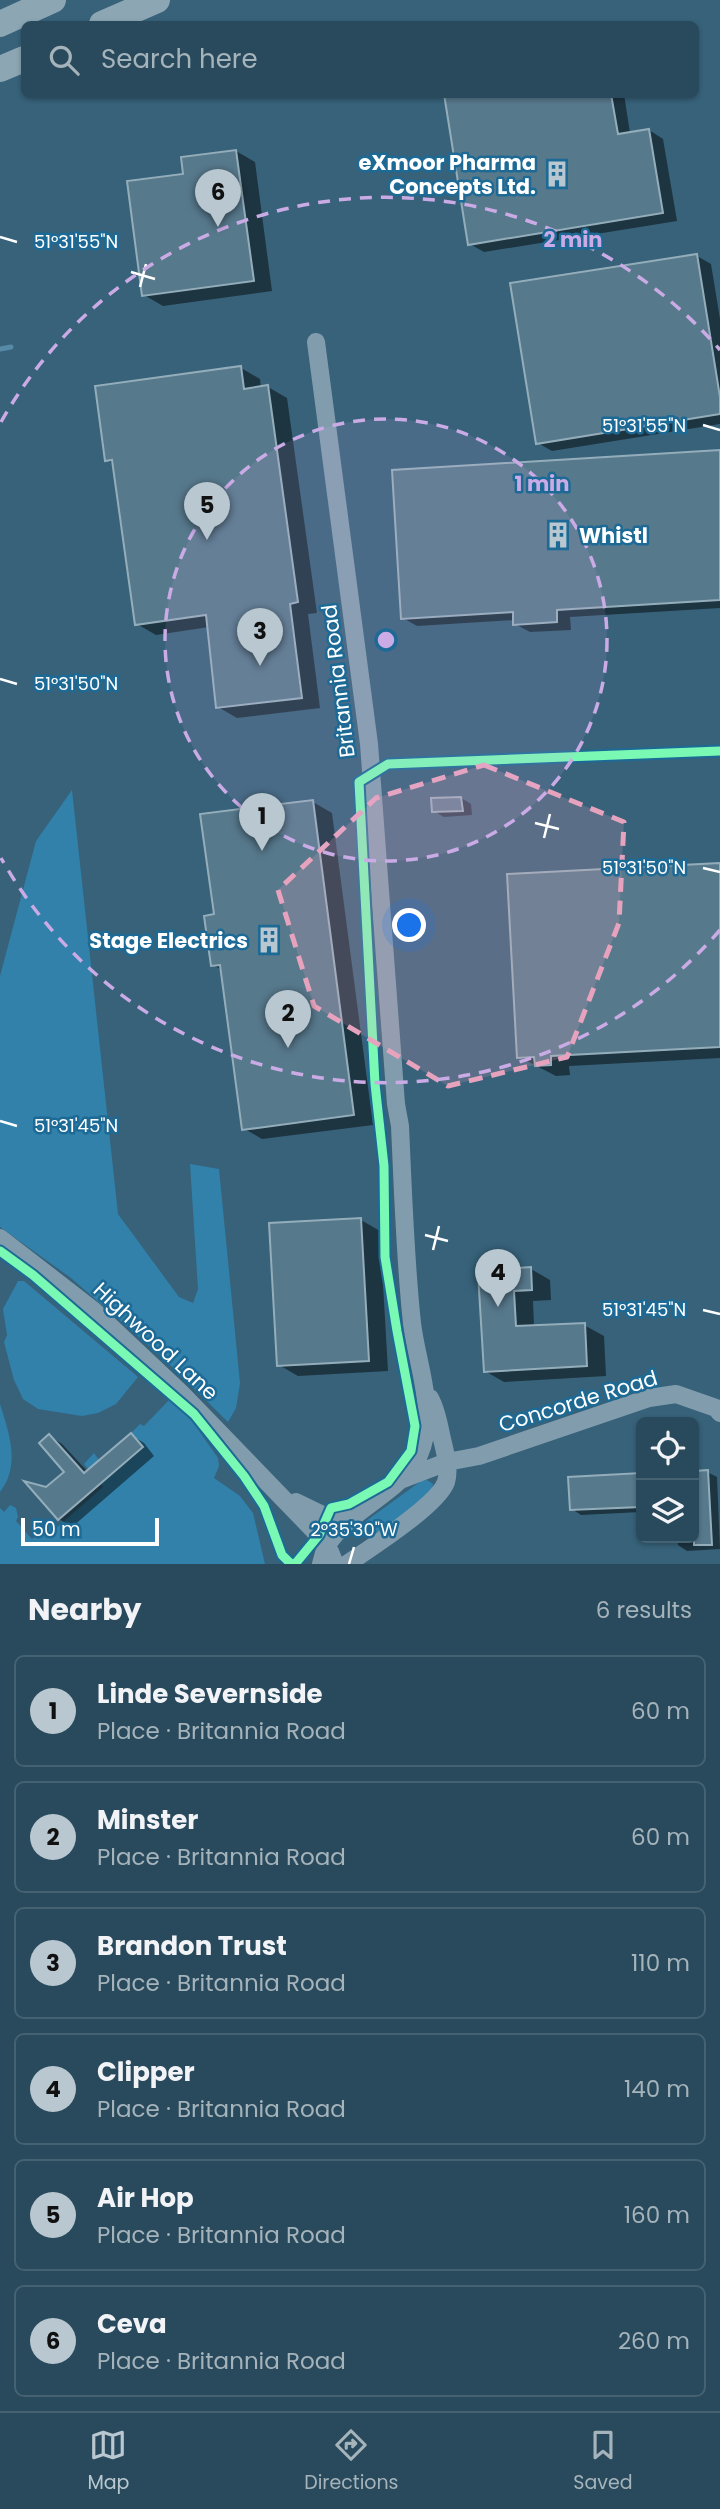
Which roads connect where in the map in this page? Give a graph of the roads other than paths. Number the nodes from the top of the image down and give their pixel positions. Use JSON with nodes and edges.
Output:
{"nodes":[{"id":1,"x":53,"y":0,"type":"edge"},
{"id":2,"x":157,"y":0,"type":"edge"},
{"id":3,"x":109,"y":21,"type":"edge"},
{"id":4,"x":0,"y":24,"type":"edge"},
{"id":5,"x":21,"y":60,"type":"edge"},
{"id":6,"x":0,"y":69,"type":"edge"},
{"id":7,"x":316,"y":342,"type":"dead end"},
{"id":8,"x":0,"y":1238,"type":"edge"},
{"id":9,"x":426,"y":1392,"type":"junction"},
{"id":10,"x":720,"y":1413,"type":"edge"},
{"id":11,"x":447,"y":1462,"type":"junction"},
{"id":12,"x":400,"y":1480,"type":"junction"},
{"id":13,"x":274,"y":1486,"type":"junction"},
{"id":14,"x":356,"y":1515,"type":"junction"},
{"id":15,"x":327,"y":1544,"type":"junction"},
{"id":16,"x":321,"y":1564,"type":"edge"},
{"id":17,"x":335,"y":1564,"type":"edge"},
{"id":18,"x":347,"y":1564,"type":"edge"}],
"edges":[{"from":1,"to":4,"type":"highway"},
{"from":2,"to":3,"type":"highway"},
{"from":5,"to":6,"type":"highway"},
{"from":7,"to":9,"type":"street","name":"Britannia Road"},
{"from":8,"to":13,"type":"street","name":"Highwood Lane"},
{"from":9,"to":11,"type":"street","name":"Britannia Road"},
{"from":9,"to":12,"type":"street","name":"Britannia Road"},
{"from":10,"to":11,"type":"street","name":"Concorde Road"},
{"from":11,"to":12,"type":"street","name":"Britannia Road"},
{"from":11,"to":18,"type":"street","name":"Britannia Road"},
{"from":12,"to":14,"type":"street","name":"Britannia Road"},
{"from":13,"to":14,"type":"street","name":"Highwood Lane"},
{"from":13,"to":15,"type":"street","name":"Highwood Lane"},
{"from":14,"to":15,"type":"street","name":"Britannia Road"},
{"from":15,"to":16,"type":"street"},
{"from":15,"to":17,"type":"street","name":"Highwood Lane"}]}
